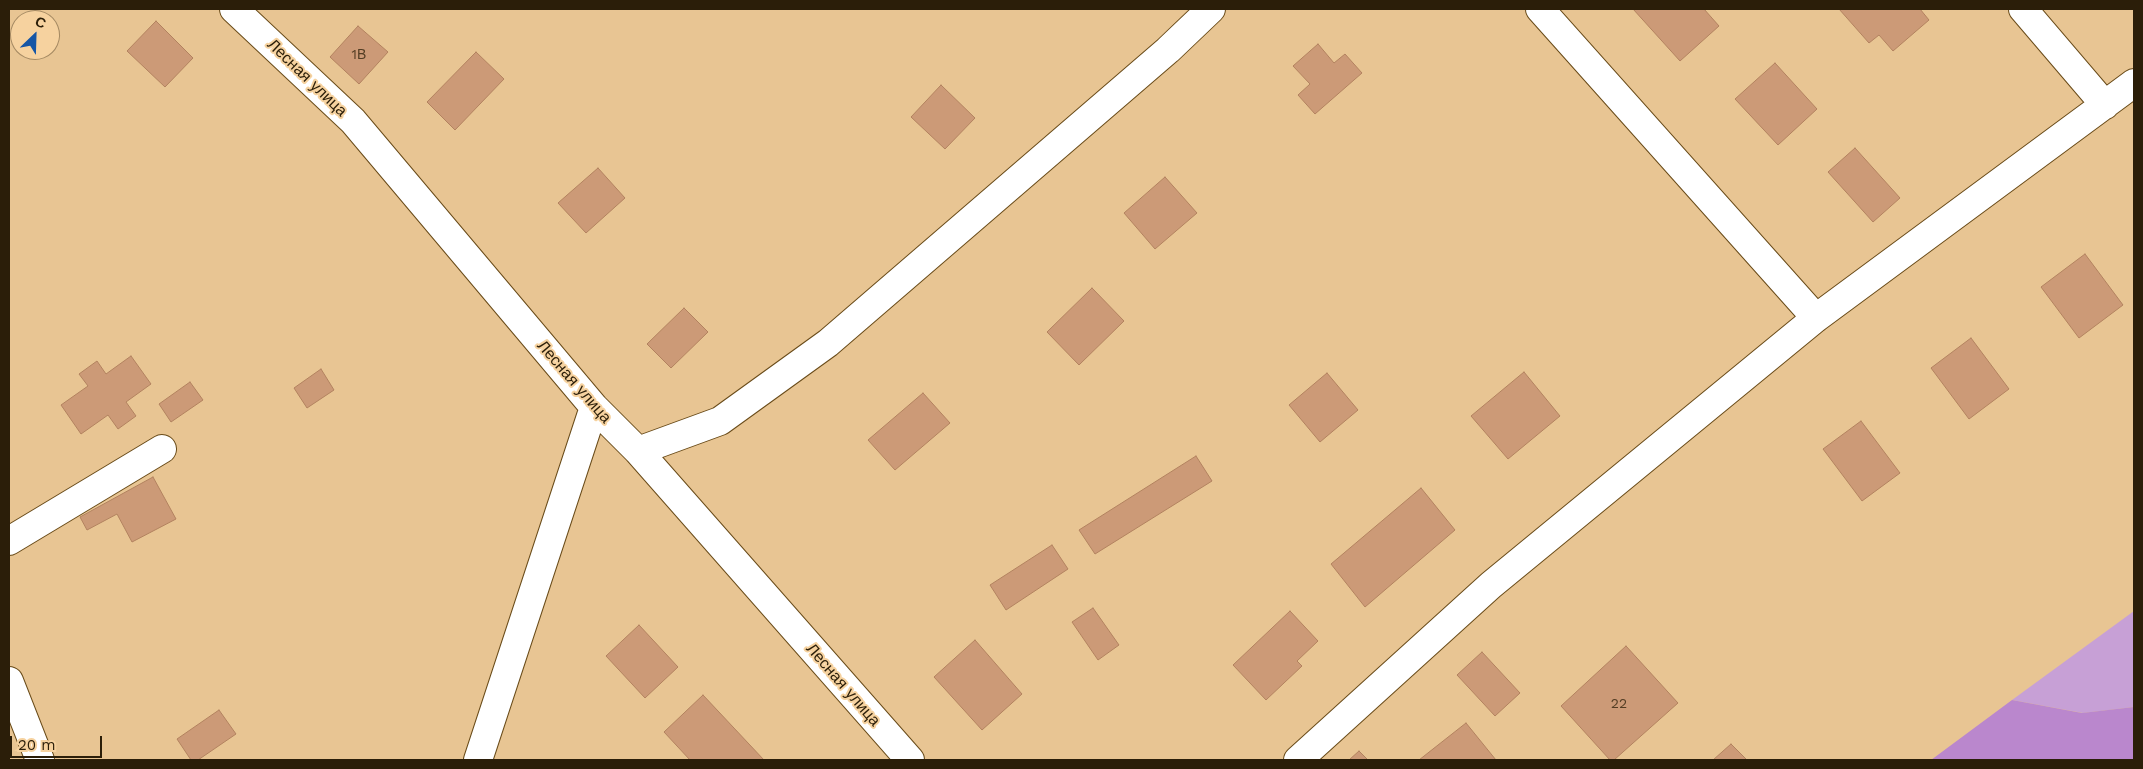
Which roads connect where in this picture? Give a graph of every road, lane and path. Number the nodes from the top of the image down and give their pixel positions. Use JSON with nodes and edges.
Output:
{"nodes":[{"id":1,"x":234,"y":9,"type":"edge"},
{"id":2,"x":1211,"y":9,"type":"edge"},
{"id":3,"x":1540,"y":9,"type":"edge"},
{"id":4,"x":2022,"y":9,"type":"edge"},
{"id":5,"x":2134,"y":84,"type":"edge"},
{"id":6,"x":2105,"y":105,"type":"junction"},
{"id":7,"x":1816,"y":318,"type":"junction"},
{"id":8,"x":594,"y":408,"type":"junction"},
{"id":9,"x":162,"y":449,"type":"dead end"},
{"id":10,"x":638,"y":451,"type":"junction"},
{"id":11,"x":9,"y":541,"type":"edge"},
{"id":12,"x":9,"y":681,"type":"edge"},
{"id":13,"x":40,"y":760,"type":"edge"},
{"id":14,"x":478,"y":760,"type":"edge"},
{"id":15,"x":910,"y":760,"type":"edge"},
{"id":16,"x":1298,"y":760,"type":"edge"}],
"edges":[{"from":1,"to":8,"type":"street","name":"Лесная улица"},
{"from":2,"to":10,"type":"street"},
{"from":3,"to":7,"type":"street"},
{"from":4,"to":6,"type":"street"},
{"from":5,"to":6,"type":"street"},
{"from":6,"to":7,"type":"street"},
{"from":7,"to":16,"type":"street"},
{"from":8,"to":10,"type":"street","name":"Лесная улица"},
{"from":8,"to":14,"type":"street"},
{"from":9,"to":11,"type":"street"},
{"from":10,"to":15,"type":"street","name":"Лесная улица"},
{"from":12,"to":13,"type":"street"}]}
